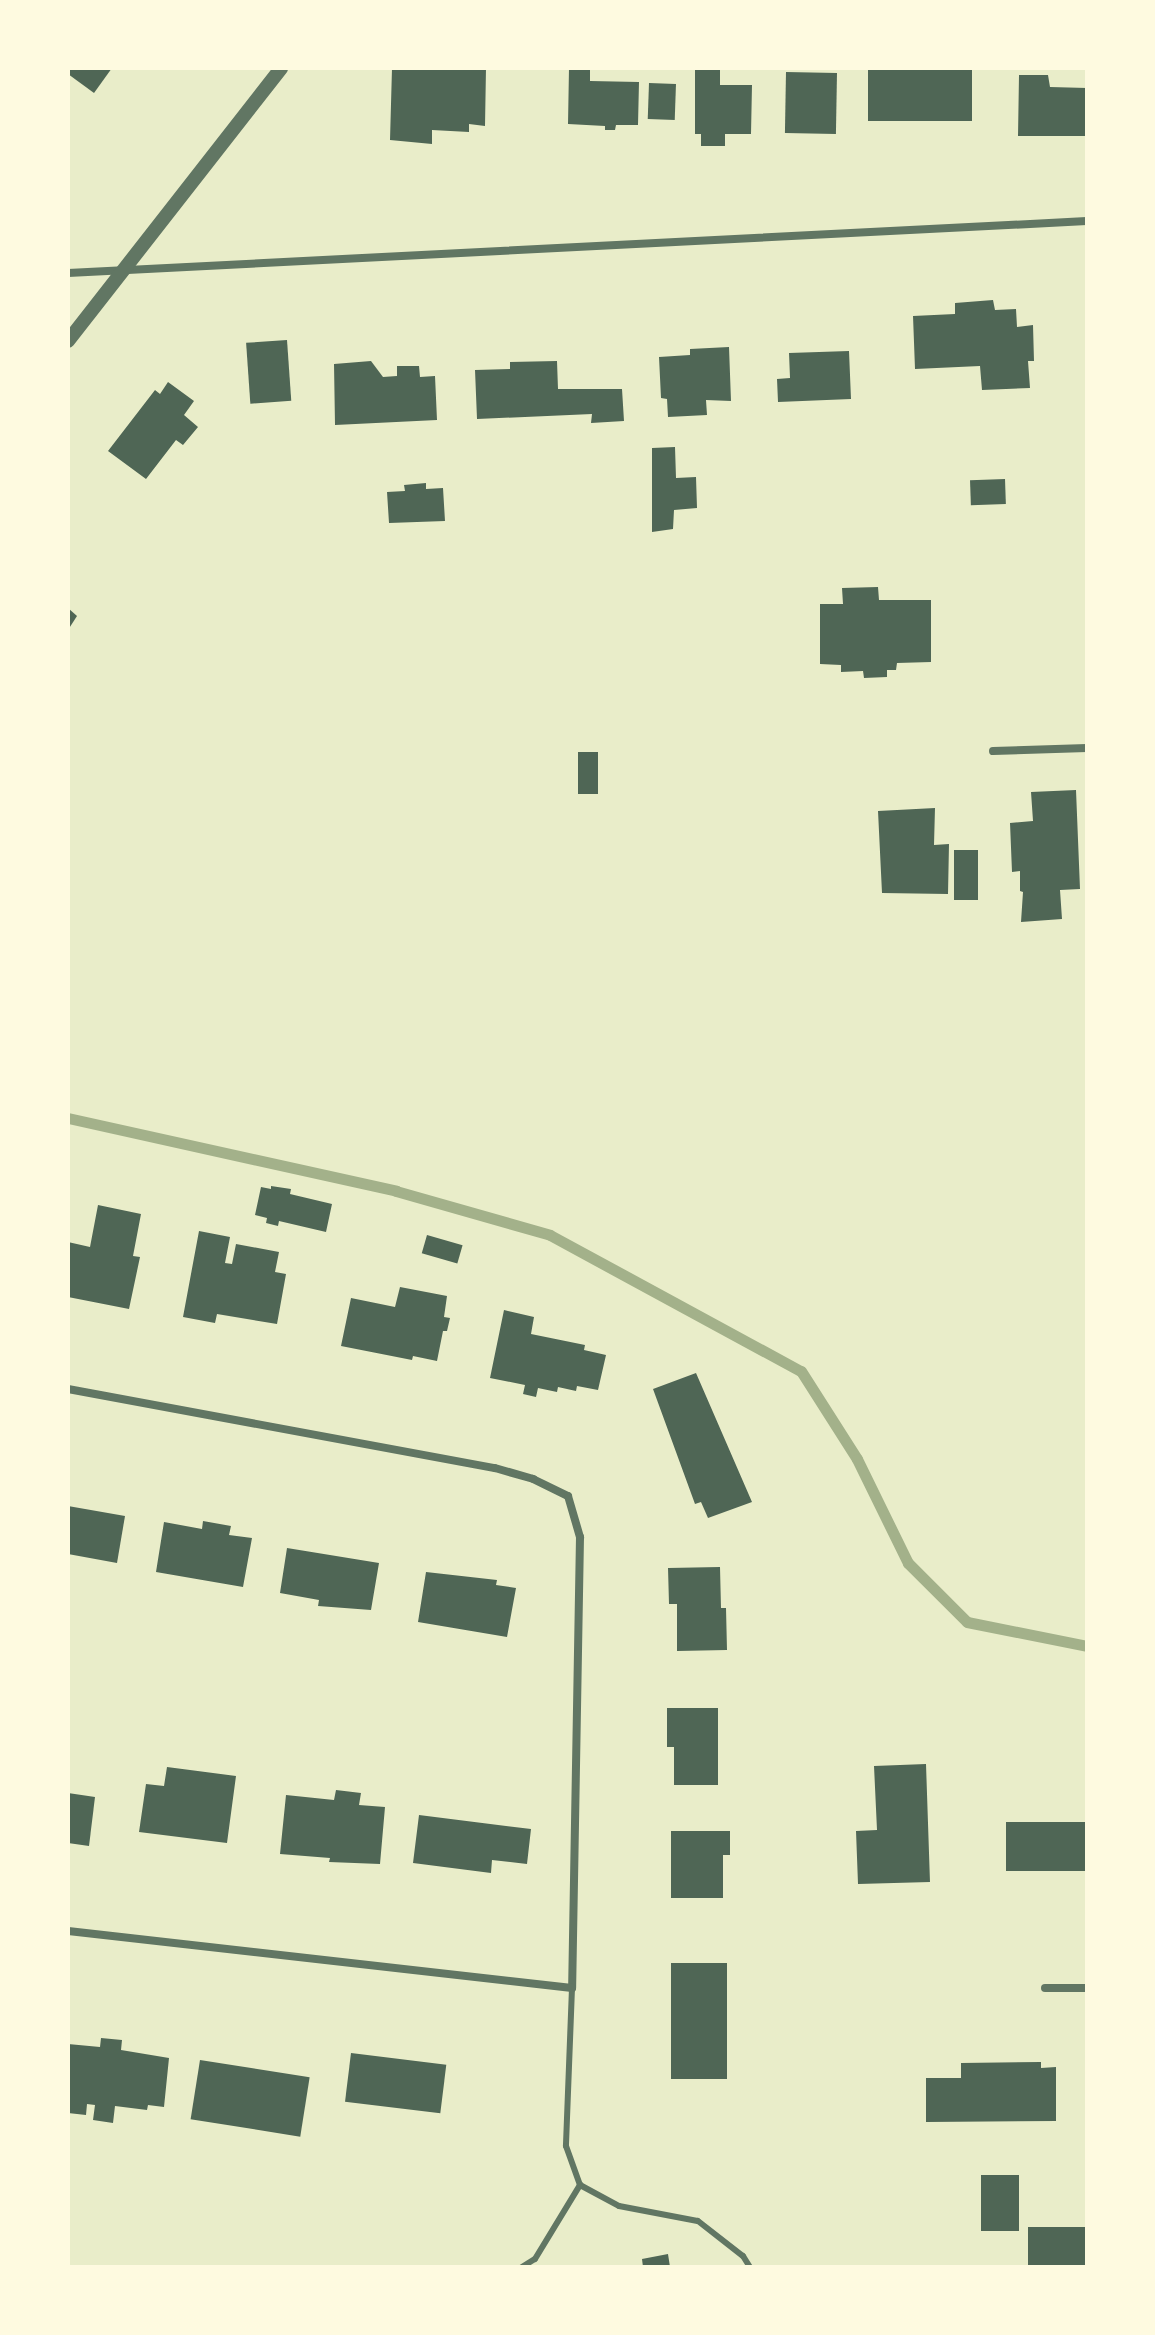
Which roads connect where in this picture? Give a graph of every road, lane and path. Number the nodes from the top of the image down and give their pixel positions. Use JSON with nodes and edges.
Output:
{"nodes":[{"id":1,"x":281,"y":68,"type":"edge"},
{"id":2,"x":1087,"y":221,"type":"edge"},
{"id":3,"x":125,"y":270,"type":"junction"},
{"id":4,"x":68,"y":273,"type":"edge"},
{"id":5,"x":68,"y":341,"type":"edge"},
{"id":6,"x":1087,"y":748,"type":"edge"},
{"id":7,"x":993,"y":751,"type":"dead end"},
{"id":8,"x":68,"y":1389,"type":"edge"},
{"id":9,"x":68,"y":1931,"type":"edge"},
{"id":10,"x":572,"y":1988,"type":"junction"},
{"id":11,"x":1045,"y":1988,"type":"dead end"},
{"id":12,"x":1087,"y":1988,"type":"edge"},
{"id":13,"x":580,"y":2185,"type":"junction"},
{"id":14,"x":522,"y":2267,"type":"edge"},
{"id":15,"x":750,"y":2267,"type":"edge"}],
"edges":[{"from":1,"to":3,"type":"street"},
{"from":2,"to":3,"type":"street"},
{"from":3,"to":4,"type":"street"},
{"from":3,"to":5,"type":"street"},
{"from":6,"to":7,"type":"street"},
{"from":8,"to":10,"type":"street"},
{"from":9,"to":10,"type":"street"},
{"from":10,"to":13,"type":"lane"},
{"from":11,"to":12,"type":"street"},
{"from":13,"to":14,"type":"lane"},
{"from":13,"to":15,"type":"lane"}]}
